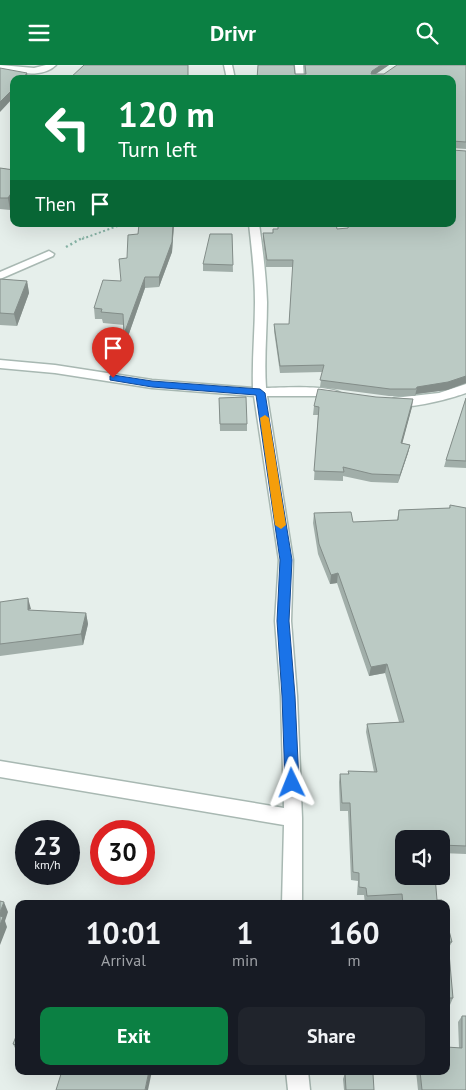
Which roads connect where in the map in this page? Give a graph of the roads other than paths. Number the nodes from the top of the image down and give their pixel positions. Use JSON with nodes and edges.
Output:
{"nodes":[{"id":1,"x":52,"y":65,"type":"edge"},
{"id":2,"x":0,"y":67,"type":"edge"},
{"id":3,"x":254,"y":227,"type":"edge"},
{"id":4,"x":49,"y":254,"type":"road end"},
{"id":5,"x":0,"y":276,"type":"edge"},
{"id":6,"x":0,"y":364,"type":"edge"},
{"id":7,"x":466,"y":389,"type":"edge"},
{"id":8,"x":260,"y":393,"type":"junction"},
{"id":9,"x":350,"y":397,"type":"edge"},
{"id":10,"x":381,"y":401,"type":"edge"},
{"id":11,"x":0,"y":769,"type":"edge"},
{"id":12,"x":293,"y":818,"type":"junction"},
{"id":13,"x":292,"y":900,"type":"edge"},
{"id":14,"x":297,"y":1075,"type":"edge"},
{"id":15,"x":299,"y":1090,"type":"edge"}],
"edges":[{"from":1,"to":2,"type":"street"},
{"from":3,"to":8,"type":"street"},
{"from":4,"to":5,"type":"street"},
{"from":6,"to":8,"type":"street"},
{"from":7,"to":10,"type":"street"},
{"from":8,"to":9,"type":"street"},
{"from":8,"to":12,"type":"street"},
{"from":11,"to":12,"type":"street"},
{"from":12,"to":13,"type":"street"},
{"from":14,"to":15,"type":"street"}]}
